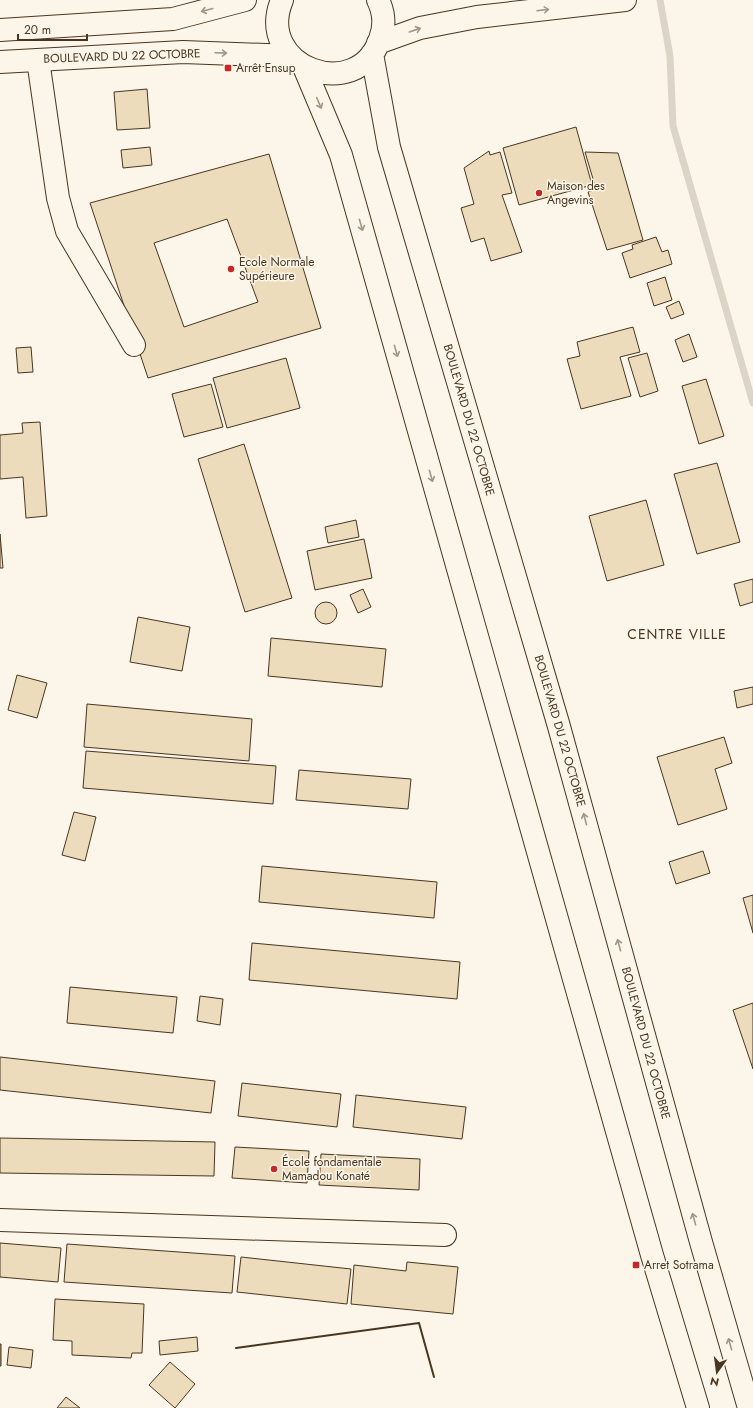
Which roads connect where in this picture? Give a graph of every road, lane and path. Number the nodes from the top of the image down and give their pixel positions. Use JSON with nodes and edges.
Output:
{"nodes":[{"id":1,"x":245,"y":0,"type":"edge"},
{"id":2,"x":282,"y":0,"type":"edge"},
{"id":3,"x":378,"y":0,"type":"edge"},
{"id":4,"x":622,"y":0,"type":"edge"},
{"id":5,"x":625,"y":0,"type":"edge"},
{"id":6,"x":0,"y":30,"type":"edge"},
{"id":7,"x":375,"y":48,"type":"junction"},
{"id":8,"x":38,"y":60,"type":"junction"},
{"id":9,"x":298,"y":61,"type":"junction"},
{"id":10,"x":0,"y":62,"type":"edge"},
{"id":11,"x":134,"y":345,"type":"dead end"},
{"id":12,"x":0,"y":1220,"type":"edge"},
{"id":13,"x":445,"y":1235,"type":"dead end"},
{"id":14,"x":698,"y":1408,"type":"edge"},
{"id":15,"x":749,"y":1408,"type":"edge"}],
"edges":[{"from":1,"to":6,"type":"main road","one_way":true},
{"from":2,"to":9,"type":"main road"},
{"from":3,"to":7,"type":"main road"},
{"from":4,"to":5,"type":"main road","name":"BOULEVARD DU 22 OCTOBRE"},
{"from":7,"to":4,"type":"main road","name":"BOULEVARD DU 22 OCTOBRE","one_way":true},
{"from":7,"to":9,"type":"main road","name":"BOULEVARD DU 22 OCTOBRE"},
{"from":15,"to":7,"type":"main road","name":"BOULEVARD DU 22 OCTOBRE","one_way":true},
{"from":8,"to":9,"type":"main road","name":"BOULEVARD DU 22 OCTOBRE","one_way":true},
{"from":8,"to":10,"type":"main road","name":"BOULEVARD DU 22 OCTOBRE"},
{"from":8,"to":11,"type":"main road"},
{"from":9,"to":14,"type":"main road","one_way":true},
{"from":12,"to":13,"type":"main road"}]}
